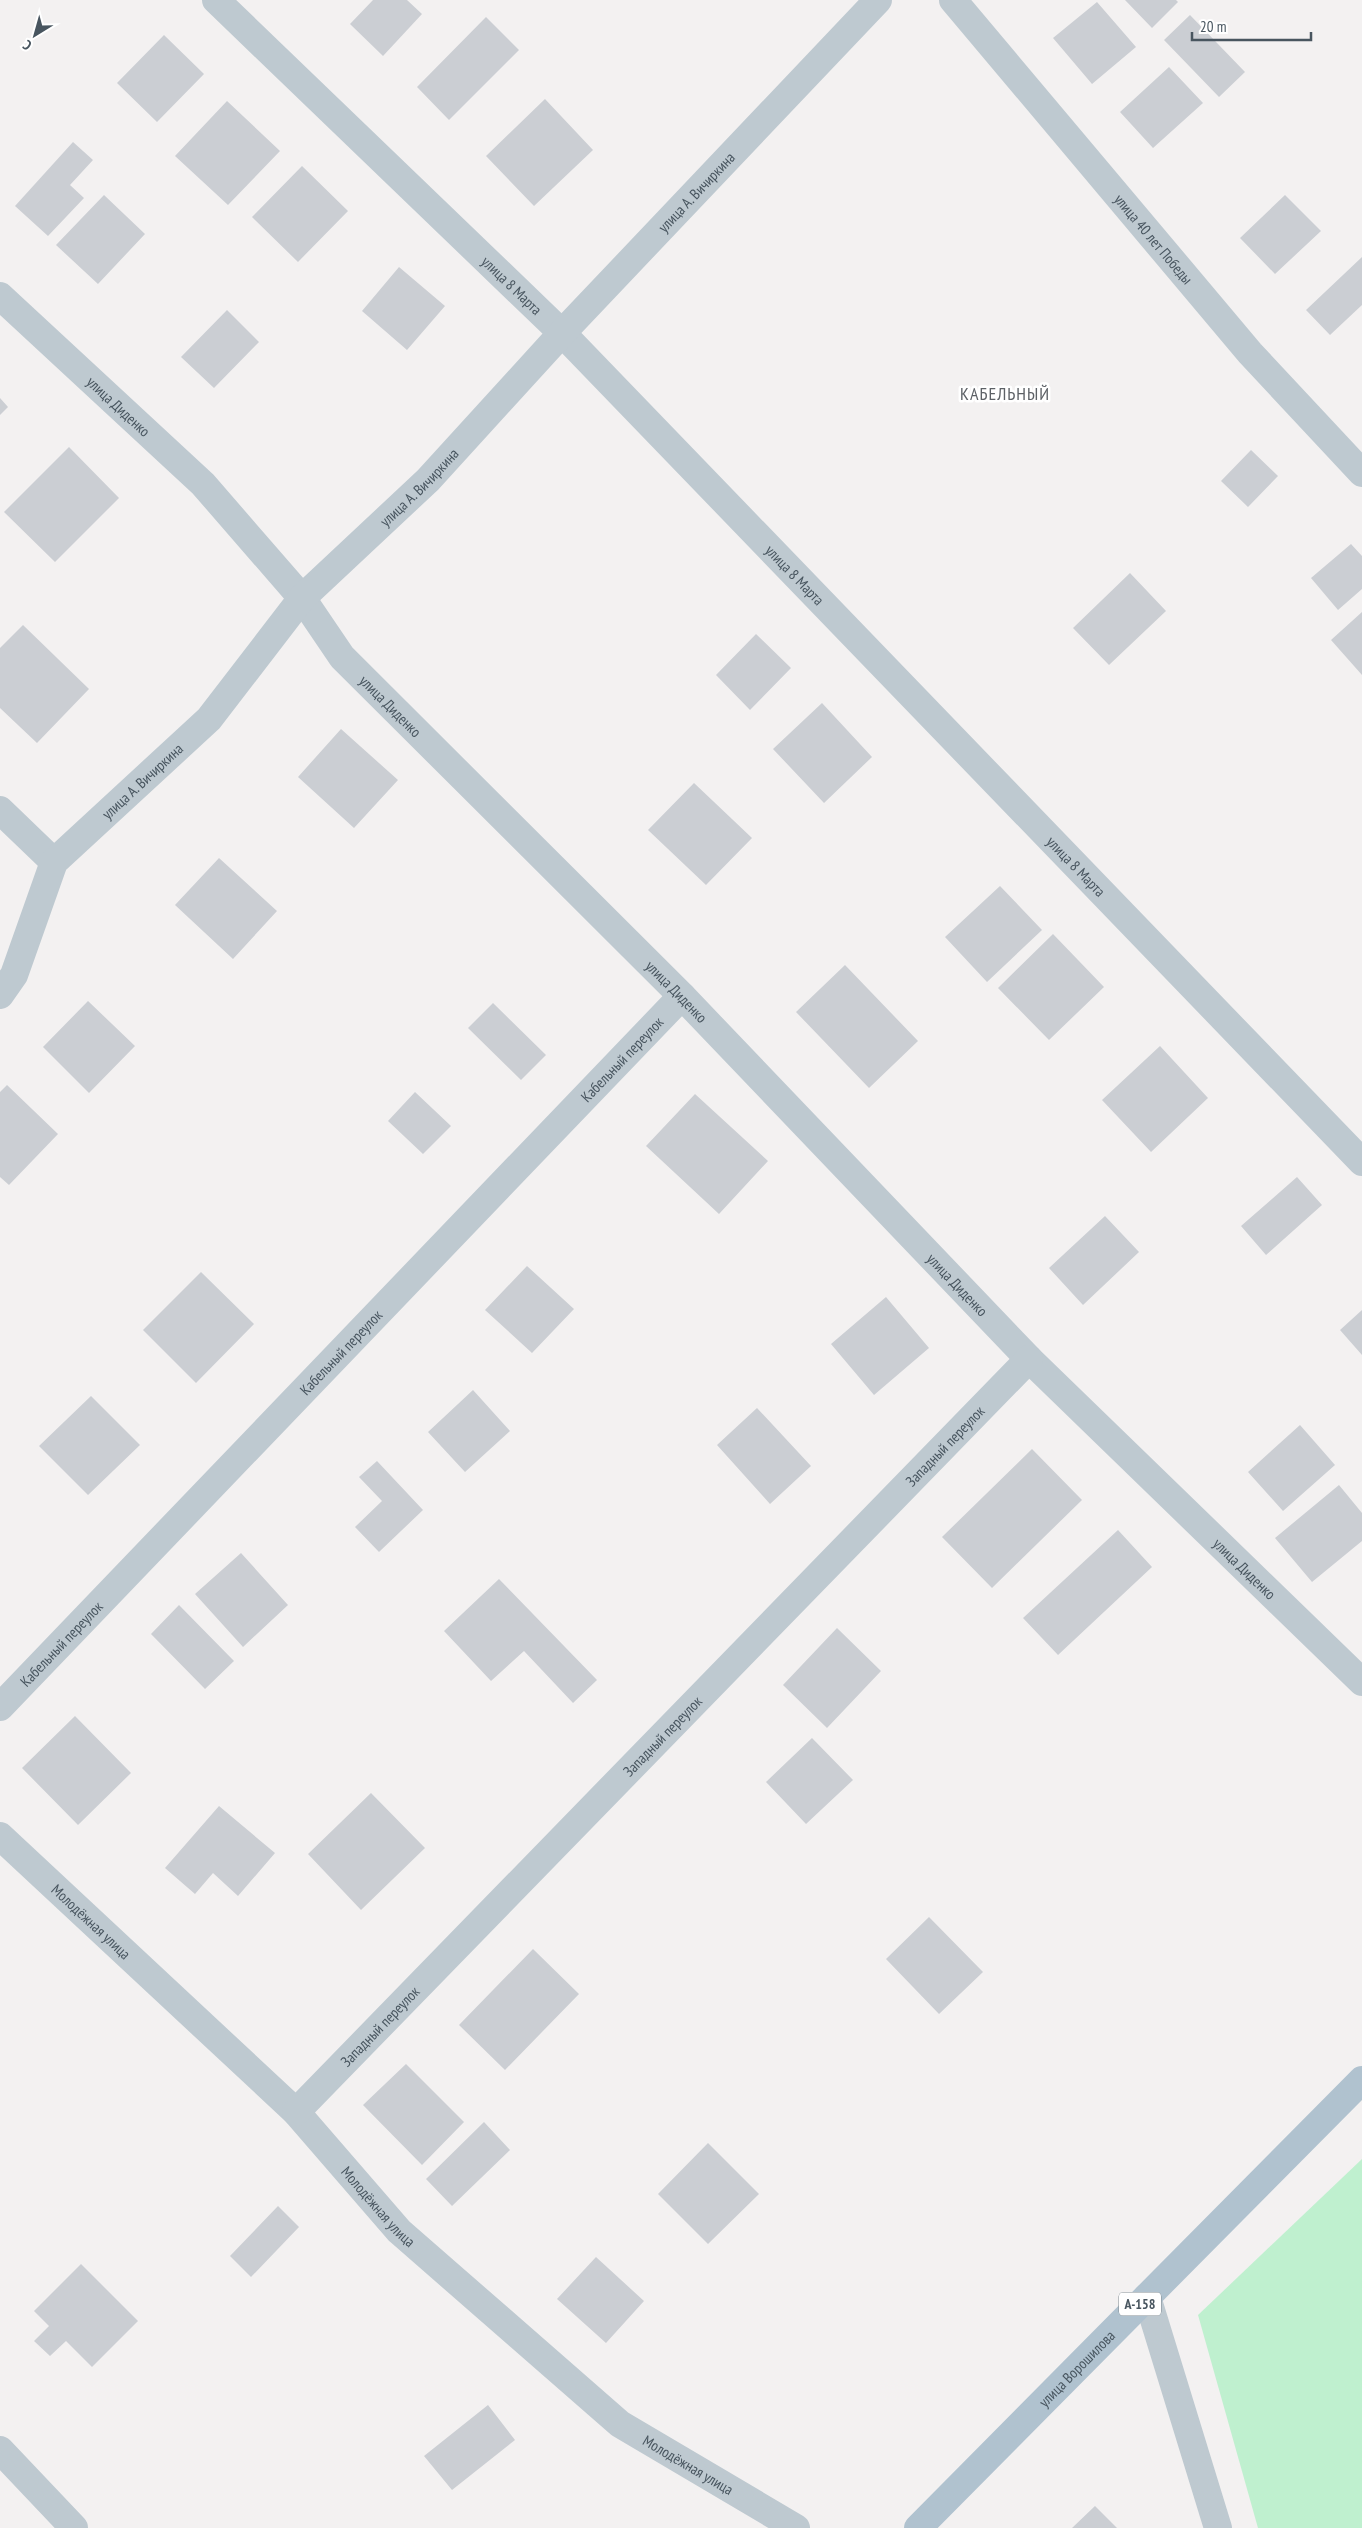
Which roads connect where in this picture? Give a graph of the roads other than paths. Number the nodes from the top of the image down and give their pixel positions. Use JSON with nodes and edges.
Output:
{"nodes":[{"id":1,"x":216,"y":0,"type":"edge"},
{"id":2,"x":878,"y":0,"type":"edge"},
{"id":3,"x":953,"y":0,"type":"edge"},
{"id":4,"x":0,"y":296,"type":"edge"},
{"id":5,"x":562,"y":333,"type":"junction"},
{"id":6,"x":1362,"y":473,"type":"edge"},
{"id":7,"x":302,"y":598,"type":"junction"},
{"id":8,"x":0,"y":810,"type":"edge"},
{"id":9,"x":54,"y":862,"type":"junction"},
{"id":10,"x":0,"y":995,"type":"edge"},
{"id":11,"x":682,"y":996,"type":"junction"},
{"id":12,"x":1362,"y":1162,"type":"edge"},
{"id":13,"x":1029,"y":1359,"type":"junction"},
{"id":14,"x":1362,"y":1682,"type":"edge"},
{"id":15,"x":0,"y":1707,"type":"edge"},
{"id":16,"x":0,"y":1836,"type":"edge"},
{"id":17,"x":1362,"y":2080,"type":"edge"},
{"id":18,"x":296,"y":2112,"type":"junction"},
{"id":19,"x":1147,"y":2297,"type":"junction"},
{"id":20,"x":0,"y":2450,"type":"edge"},
{"id":21,"x":74,"y":2528,"type":"edge"},
{"id":22,"x":796,"y":2528,"type":"edge"},
{"id":23,"x":918,"y":2528,"type":"edge"},
{"id":24,"x":1218,"y":2528,"type":"edge"}],
"edges":[{"from":1,"to":5,"type":"street","name":"улица 8 Марта"},
{"from":2,"to":5,"type":"street","name":"улица А. Вичиркина"},
{"from":3,"to":6,"type":"street","name":"улица 40 лет Победы"},
{"from":4,"to":7,"type":"street","name":"улица Диденко"},
{"from":5,"to":7,"type":"street","name":"улица А. Вичиркина"},
{"from":5,"to":12,"type":"street","name":"улица 8 Марта"},
{"from":7,"to":9,"type":"street","name":"улица А. Вичиркина"},
{"from":7,"to":11,"type":"street","name":"улица Диденко"},
{"from":8,"to":9,"type":"street"},
{"from":9,"to":10,"type":"street","name":"улица А. Вичиркина"},
{"from":11,"to":13,"type":"street","name":"улица Диденко"},
{"from":11,"to":15,"type":"street","name":"Кабельный переулок"},
{"from":13,"to":14,"type":"street","name":"улица Диденко"},
{"from":13,"to":18,"type":"street","name":"Западный переулок"},
{"from":16,"to":18,"type":"street","name":"Молодёжная улица"},
{"from":17,"to":19,"type":"main road","name":"улица Ворошилова","number":"А-158"},
{"from":18,"to":22,"type":"street","name":"Молодёжная улица"},
{"from":19,"to":23,"type":"main road","name":"улица Ворошилова","number":"А-158"},
{"from":19,"to":24,"type":"street"},
{"from":20,"to":21,"type":"street"}]}
